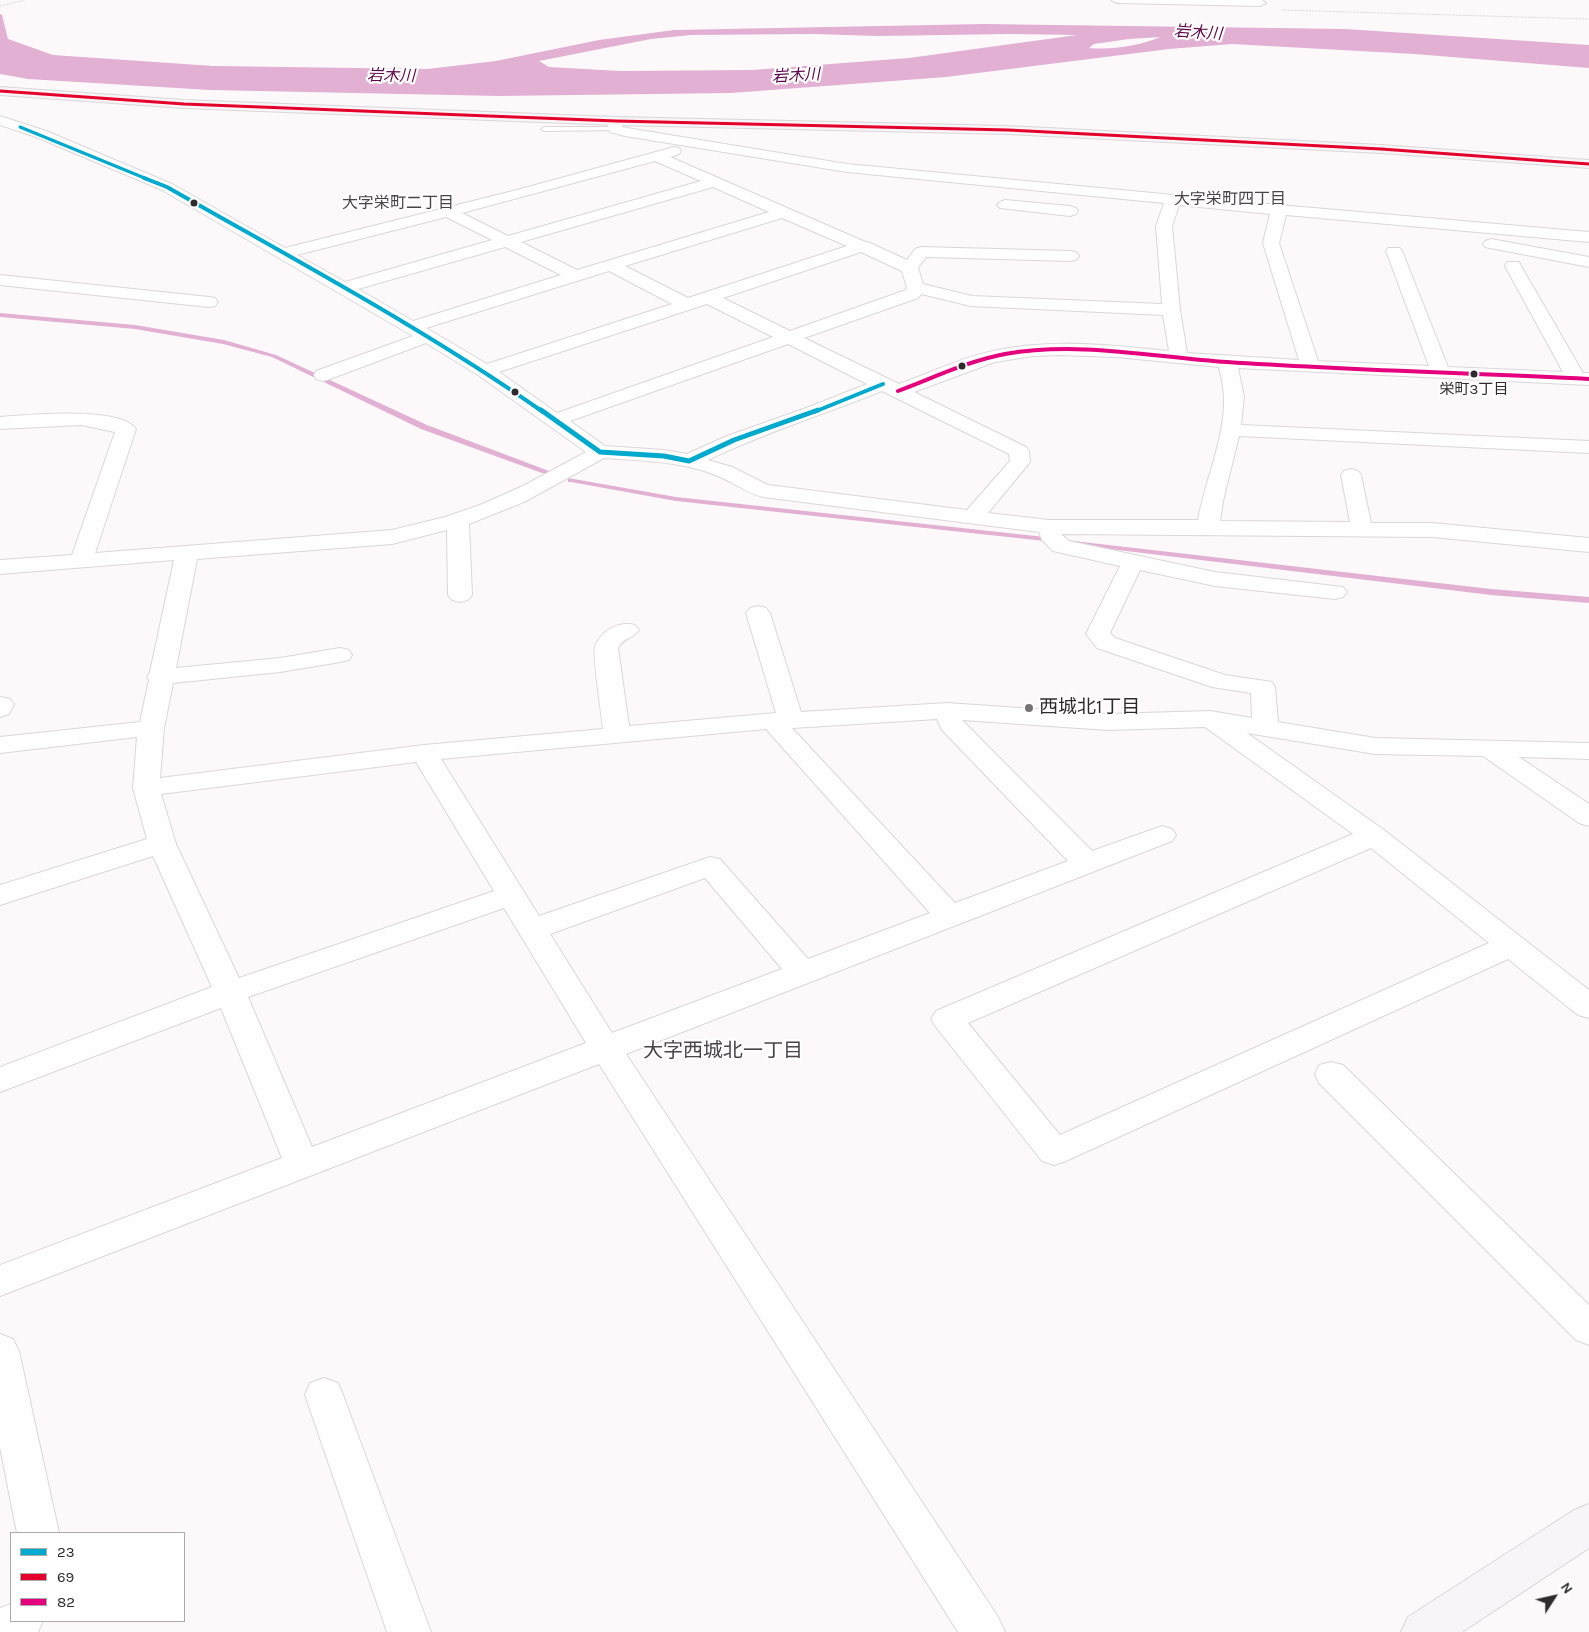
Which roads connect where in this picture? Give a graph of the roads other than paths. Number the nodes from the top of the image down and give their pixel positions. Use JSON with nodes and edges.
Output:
{"nodes":[{"id":1,"x":1117,"y":0,"type":"edge"},
{"id":2,"x":1261,"y":4,"type":"edge"},
{"id":3,"x":0,"y":91,"type":"edge"},
{"id":4,"x":0,"y":120,"type":"edge"},
{"id":5,"x":616,"y":125,"type":"junction"},
{"id":6,"x":544,"y":129,"type":"dead end"},
{"id":7,"x":701,"y":144,"type":"junction"},
{"id":8,"x":656,"y":156,"type":"junction"},
{"id":9,"x":1589,"y":164,"type":"edge"},
{"id":10,"x":714,"y":182,"type":"junction"},
{"id":11,"x":1052,"y":188,"type":"junction"},
{"id":12,"x":1173,"y":199,"type":"junction"},
{"id":13,"x":1005,"y":205,"type":"dead end"},
{"id":14,"x":1039,"y":208,"type":"junction"},
{"id":15,"x":1279,"y":210,"type":"junction"},
{"id":16,"x":447,"y":211,"type":"junction"},
{"id":17,"x":784,"y":212,"type":"junction"},
{"id":18,"x":1070,"y":212,"type":"dead end"},
{"id":19,"x":1436,"y":224,"type":"junction"},
{"id":20,"x":1589,"y":237,"type":"edge"},
{"id":21,"x":507,"y":242,"type":"junction"},
{"id":22,"x":864,"y":246,"type":"junction"},
{"id":23,"x":1394,"y":251,"type":"dead end"},
{"id":24,"x":283,"y":253,"type":"junction"},
{"id":25,"x":1071,"y":256,"type":"dead end"},
{"id":26,"x":1589,"y":262,"type":"edge"},
{"id":27,"x":610,"y":265,"type":"junction"},
{"id":28,"x":1513,"y":266,"type":"dead end"},
{"id":29,"x":910,"y":268,"type":"junction"},
{"id":30,"x":575,"y":276,"type":"junction"},
{"id":31,"x":0,"y":280,"type":"edge"},
{"id":32,"x":344,"y":288,"type":"junction"},
{"id":33,"x":916,"y":288,"type":"junction"},
{"id":34,"x":709,"y":298,"type":"junction"},
{"id":35,"x":209,"y":302,"type":"dead end"},
{"id":36,"x":688,"y":305,"type":"junction"},
{"id":37,"x":1171,"y":310,"type":"junction"},
{"id":38,"x":419,"y":332,"type":"junction"},
{"id":39,"x":788,"y":338,"type":"junction"},
{"id":40,"x":1178,"y":358,"type":"junction"},
{"id":41,"x":1227,"y":362,"type":"junction"},
{"id":42,"x":1310,"y":366,"type":"junction"},
{"id":43,"x":485,"y":371,"type":"junction"},
{"id":44,"x":1441,"y":372,"type":"junction"},
{"id":45,"x":323,"y":375,"type":"dead end"},
{"id":46,"x":1582,"y":378,"type":"edge"},
{"id":47,"x":890,"y":388,"type":"junction"},
{"id":48,"x":555,"y":420,"type":"junction"},
{"id":49,"x":0,"y":423,"type":"edge"},
{"id":50,"x":1231,"y":430,"type":"junction"},
{"id":51,"x":1589,"y":447,"type":"edge"},
{"id":52,"x":600,"y":452,"type":"junction"},
{"id":53,"x":688,"y":461,"type":"junction"},
{"id":54,"x":1351,"y":475,"type":"dead end"},
{"id":55,"x":972,"y":518,"type":"junction"},
{"id":56,"x":458,"y":520,"type":"junction"},
{"id":57,"x":1208,"y":527,"type":"junction"},
{"id":58,"x":1362,"y":530,"type":"junction"},
{"id":59,"x":1053,"y":536,"type":"junction"},
{"id":60,"x":1589,"y":545,"type":"edge"},
{"id":61,"x":187,"y":554,"type":"junction"},
{"id":62,"x":81,"y":560,"type":"junction"},
{"id":63,"x":1133,"y":562,"type":"junction"},
{"id":64,"x":0,"y":567,"type":"edge"},
{"id":65,"x":1336,"y":592,"type":"dead end"},
{"id":66,"x":460,"y":595,"type":"dead end"},
{"id":67,"x":758,"y":613,"type":"dead end"},
{"id":68,"x":626,"y":630,"type":"dead end"},
{"id":69,"x":340,"y":655,"type":"dead end"},
{"id":70,"x":160,"y":677,"type":"junction"},
{"id":71,"x":947,"y":710,"type":"junction"},
{"id":72,"x":1210,"y":719,"type":"junction"},
{"id":73,"x":782,"y":720,"type":"junction"},
{"id":74,"x":150,"y":728,"type":"junction"},
{"id":75,"x":1266,"y":728,"type":"junction"},
{"id":76,"x":617,"y":736,"type":"junction"},
{"id":77,"x":0,"y":745,"type":"edge"},
{"id":78,"x":1488,"y":748,"type":"junction"},
{"id":79,"x":1589,"y":751,"type":"edge"},
{"id":80,"x":424,"y":753,"type":"junction"},
{"id":81,"x":146,"y":788,"type":"junction"},
{"id":82,"x":1589,"y":817,"type":"edge"},
{"id":83,"x":1162,"y":835,"type":"dead end"},
{"id":84,"x":1374,"y":836,"type":"junction"},
{"id":85,"x":162,"y":844,"type":"junction"},
{"id":86,"x":1087,"y":864,"type":"junction"},
{"id":87,"x":0,"y":895,"type":"edge"},
{"id":88,"x":512,"y":895,"type":"junction"},
{"id":89,"x":950,"y":916,"type":"junction"},
{"id":90,"x":534,"y":929,"type":"junction"},
{"id":91,"x":1512,"y":945,"type":"junction"},
{"id":92,"x":803,"y":972,"type":"junction"},
{"id":93,"x":230,"y":992,"type":"junction"},
{"id":94,"x":1589,"y":1007,"type":"edge"},
{"id":95,"x":605,"y":1048,"type":"junction"},
{"id":96,"x":1331,"y":1074,"type":"dead end"},
{"id":97,"x":0,"y":1080,"type":"edge"},
{"id":98,"x":302,"y":1165,"type":"junction"},
{"id":99,"x":0,"y":1281,"type":"edge"},
{"id":100,"x":1589,"y":1329,"type":"edge"},
{"id":101,"x":0,"y":1351,"type":"edge"},
{"id":102,"x":324,"y":1395,"type":"dead end"},
{"id":103,"x":1589,"y":1524,"type":"edge"},
{"id":104,"x":38,"y":1532,"type":"edge"},
{"id":105,"x":19,"y":1622,"type":"edge"},
{"id":106,"x":0,"y":1630,"type":"edge"},
{"id":107,"x":409,"y":1632,"type":"edge"},
{"id":108,"x":983,"y":1632,"type":"edge"},
{"id":109,"x":1423,"y":1632,"type":"edge"}],
"edges":[{"from":1,"to":2,"type":"street"},
{"from":3,"to":5,"type":"street"},
{"from":4,"to":24,"type":"street"},
{"from":5,"to":6,"type":"lane"},
{"from":5,"to":7,"type":"street"},
{"from":5,"to":9,"type":"street"},
{"from":7,"to":8,"type":"street"},
{"from":7,"to":11,"type":"street"},
{"from":8,"to":10,"type":"street"},
{"from":8,"to":16,"type":"street"},
{"from":10,"to":17,"type":"street"},
{"from":10,"to":21,"type":"street"},
{"from":11,"to":12,"type":"street"},
{"from":11,"to":14,"type":"street"},
{"from":12,"to":15,"type":"street"},
{"from":12,"to":37,"type":"street"},
{"from":13,"to":14,"type":"street"},
{"from":14,"to":18,"type":"street"},
{"from":15,"to":19,"type":"street"},
{"from":15,"to":42,"type":"street"},
{"from":16,"to":21,"type":"street"},
{"from":16,"to":24,"type":"street"},
{"from":17,"to":22,"type":"street"},
{"from":17,"to":27,"type":"street"},
{"from":19,"to":20,"type":"street"},
{"from":19,"to":26,"type":"street"},
{"from":21,"to":30,"type":"street"},
{"from":21,"to":32,"type":"street"},
{"from":22,"to":29,"type":"street"},
{"from":22,"to":34,"type":"street"},
{"from":23,"to":44,"type":"street"},
{"from":24,"to":32,"type":"street"},
{"from":25,"to":29,"type":"street"},
{"from":27,"to":30,"type":"street"},
{"from":27,"to":36,"type":"street"},
{"from":28,"to":46,"type":"street"},
{"from":29,"to":33,"type":"street"},
{"from":30,"to":38,"type":"street"},
{"from":31,"to":35,"type":"street"},
{"from":32,"to":38,"type":"street"},
{"from":33,"to":37,"type":"street"},
{"from":33,"to":39,"type":"street"},
{"from":34,"to":36,"type":"street"},
{"from":34,"to":39,"type":"street"},
{"from":36,"to":43,"type":"street"},
{"from":37,"to":40,"type":"street"},
{"from":38,"to":43,"type":"street"},
{"from":38,"to":45,"type":"street"},
{"from":39,"to":47,"type":"street"},
{"from":39,"to":48,"type":"street"},
{"from":40,"to":41,"type":"street"},
{"from":40,"to":47,"type":"street"},
{"from":41,"to":42,"type":"street"},
{"from":41,"to":50,"type":"street"},
{"from":42,"to":44,"type":"street"},
{"from":43,"to":48,"type":"street"},
{"from":44,"to":46,"type":"street"},
{"from":47,"to":53,"type":"street"},
{"from":47,"to":55,"type":"street"},
{"from":48,"to":52,"type":"street"},
{"from":49,"to":62,"type":"street"},
{"from":50,"to":51,"type":"street"},
{"from":50,"to":57,"type":"street"},
{"from":52,"to":53,"type":"street"},
{"from":52,"to":56,"type":"street"},
{"from":53,"to":55,"type":"street"},
{"from":54,"to":58,"type":"street"},
{"from":55,"to":59,"type":"street"},
{"from":56,"to":61,"type":"street"},
{"from":56,"to":66,"type":"street"},
{"from":57,"to":58,"type":"street"},
{"from":57,"to":59,"type":"street"},
{"from":58,"to":60,"type":"street"},
{"from":59,"to":63,"type":"street"},
{"from":61,"to":62,"type":"street"},
{"from":61,"to":70,"type":"street"},
{"from":62,"to":64,"type":"street"},
{"from":63,"to":65,"type":"street"},
{"from":63,"to":75,"type":"street"},
{"from":67,"to":73,"type":"street"},
{"from":68,"to":76,"type":"street"},
{"from":69,"to":70,"type":"street"},
{"from":70,"to":74,"type":"street"},
{"from":71,"to":72,"type":"street"},
{"from":71,"to":73,"type":"street"},
{"from":71,"to":86,"type":"street"},
{"from":72,"to":75,"type":"street"},
{"from":72,"to":84,"type":"street"},
{"from":73,"to":76,"type":"street"},
{"from":73,"to":89,"type":"street"},
{"from":74,"to":77,"type":"street"},
{"from":74,"to":81,"type":"street"},
{"from":75,"to":78,"type":"street"},
{"from":76,"to":80,"type":"street"},
{"from":78,"to":79,"type":"street"},
{"from":78,"to":82,"type":"street"},
{"from":80,"to":81,"type":"street"},
{"from":80,"to":88,"type":"street"},
{"from":81,"to":85,"type":"street"},
{"from":83,"to":86,"type":"street"},
{"from":84,"to":91,"type":"street"},
{"from":84,"to":91,"type":"street"},
{"from":85,"to":87,"type":"street"},
{"from":85,"to":93,"type":"street"},
{"from":86,"to":89,"type":"street"},
{"from":88,"to":90,"type":"street"},
{"from":88,"to":93,"type":"street"},
{"from":89,"to":92,"type":"street"},
{"from":90,"to":92,"type":"street"},
{"from":90,"to":95,"type":"street"},
{"from":91,"to":94,"type":"street"},
{"from":92,"to":95,"type":"street"},
{"from":93,"to":97,"type":"street"},
{"from":93,"to":98,"type":"street"},
{"from":95,"to":98,"type":"street"},
{"from":95,"to":108,"type":"street"},
{"from":96,"to":100,"type":"street"},
{"from":98,"to":99,"type":"street"},
{"from":101,"to":104,"type":"street"},
{"from":102,"to":107,"type":"street"},
{"from":103,"to":109,"type":"street"},
{"from":105,"to":106,"type":"street"}]}
